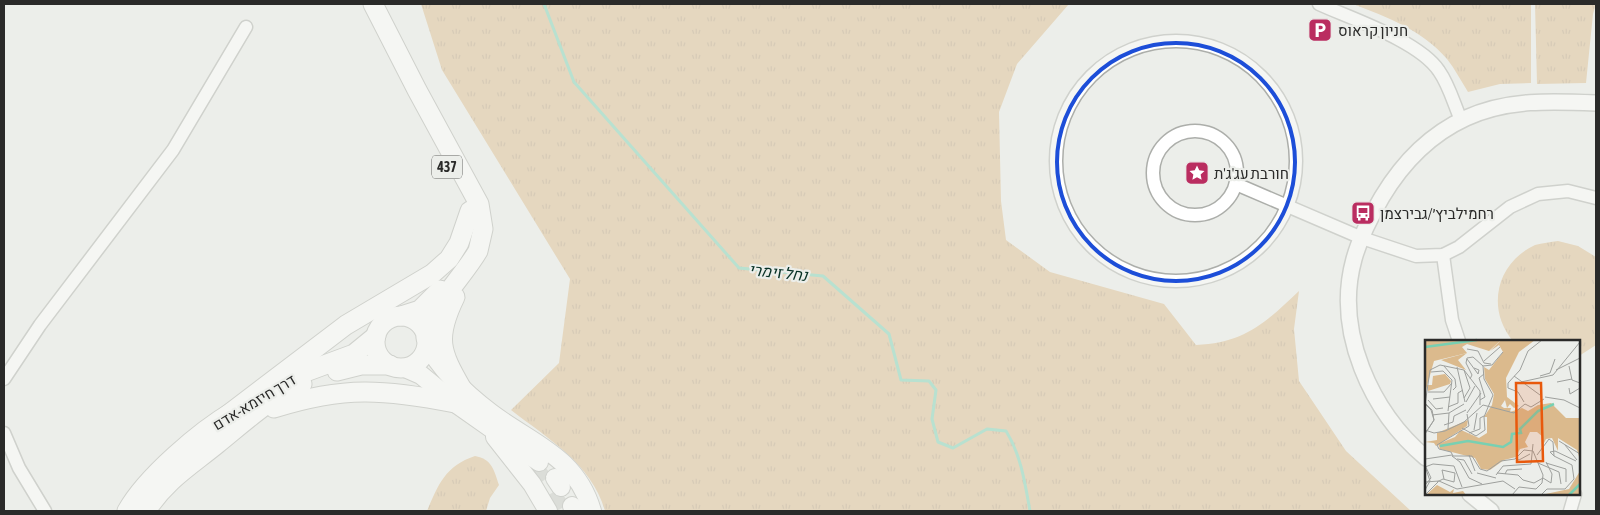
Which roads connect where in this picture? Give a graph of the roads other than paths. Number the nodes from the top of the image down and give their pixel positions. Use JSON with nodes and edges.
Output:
{"nodes":[{"id":1,"x":360,"y":4,"type":"edge"},
{"id":2,"x":373,"y":4,"type":"edge"},
{"id":3,"x":1319,"y":4,"type":"edge"},
{"id":4,"x":246,"y":27,"type":"dead end"},
{"id":5,"x":1596,"y":103,"type":"edge"},
{"id":6,"x":1461,"y":120,"type":"junction"},
{"id":7,"x":1236,"y":184,"type":"junction"},
{"id":8,"x":1596,"y":198,"type":"edge"},
{"id":9,"x":1287,"y":207,"type":"junction"},
{"id":10,"x":470,"y":212,"type":"junction"},
{"id":11,"x":1362,"y":238,"type":"junction"},
{"id":12,"x":1443,"y":255,"type":"junction"},
{"id":13,"x":471,"y":264,"type":"junction"},
{"id":14,"x":402,"y":316,"type":"junction"},
{"id":15,"x":376,"y":336,"type":"junction"},
{"id":16,"x":1459,"y":340,"type":"edge"},
{"id":17,"x":426,"y":341,"type":"junction"},
{"id":18,"x":397,"y":367,"type":"junction"},
{"id":19,"x":4,"y":379,"type":"edge"},
{"id":20,"x":458,"y":396,"type":"junction"},
{"id":21,"x":252,"y":416,"type":"junction"},
{"id":22,"x":224,"y":417,"type":"junction"},
{"id":23,"x":489,"y":428,"type":"junction"},
{"id":24,"x":4,"y":433,"type":"edge"},
{"id":25,"x":1425,"y":457,"type":"edge"},
{"id":26,"x":536,"y":464,"type":"tunnel mouth"},
{"id":27,"x":1471,"y":495,"type":"edge"},
{"id":28,"x":1575,"y":495,"type":"edge"},
{"id":29,"x":45,"y":511,"type":"edge"},
{"id":30,"x":128,"y":511,"type":"edge"},
{"id":31,"x":146,"y":511,"type":"edge"},
{"id":32,"x":548,"y":511,"type":"tunnel mouth"},
{"id":33,"x":592,"y":511,"type":"edge"},
{"id":34,"x":1491,"y":511,"type":"edge"},
{"id":35,"x":1570,"y":511,"type":"edge"}],
"edges":[{"from":1,"to":10,"type":"main road","number":"437"},
{"from":2,"to":13,"type":"main road","number":"437"},
{"from":3,"to":6,"type":"street"},
{"from":4,"to":19,"type":"street"},
{"from":5,"to":6,"type":"street"},
{"from":6,"to":11,"type":"street"},
{"from":7,"to":7,"type":"street"},
{"from":7,"to":9,"type":"street"},
{"from":8,"to":12,"type":"street"},
{"from":9,"to":9,"type":"street"},
{"from":9,"to":11,"type":"street"},
{"from":10,"to":14,"type":"main road","number":"437"},
{"from":10,"to":22,"type":"main road"},
{"from":11,"to":12,"type":"street"},
{"from":11,"to":25,"type":"street"},
{"from":12,"to":16,"type":"street"},
{"from":13,"to":17,"type":"main road","number":"437"},
{"from":13,"to":20,"type":"main road"},
{"from":14,"to":15,"type":"main road"},
{"from":14,"to":17,"type":"main road"},
{"from":15,"to":18,"type":"main road"},
{"from":15,"to":22,"type":"main road","name":"דרך חיזמא-אדם"},
{"from":17,"to":18,"type":"main road"},
{"from":17,"to":20,"type":"main road"},
{"from":18,"to":20,"type":"main road"},
{"from":18,"to":21,"type":"main road","name":"דרך חיזמא-אדם"},
{"from":20,"to":21,"type":"main road"},
{"from":20,"to":23,"type":"main road"},
{"from":20,"to":33,"type":"main road"},
{"from":21,"to":31,"type":"main road","name":"דרך חיזמא-אדם"},
{"from":22,"to":30,"type":"main road","name":"דרך חיזמא-אדם"},
{"from":23,"to":26,"type":"main road"},
{"from":23,"to":32,"type":"main road"},
{"from":24,"to":29,"type":"street"},
{"from":27,"to":34,"type":"street"},
{"from":28,"to":35,"type":"street"}]}
